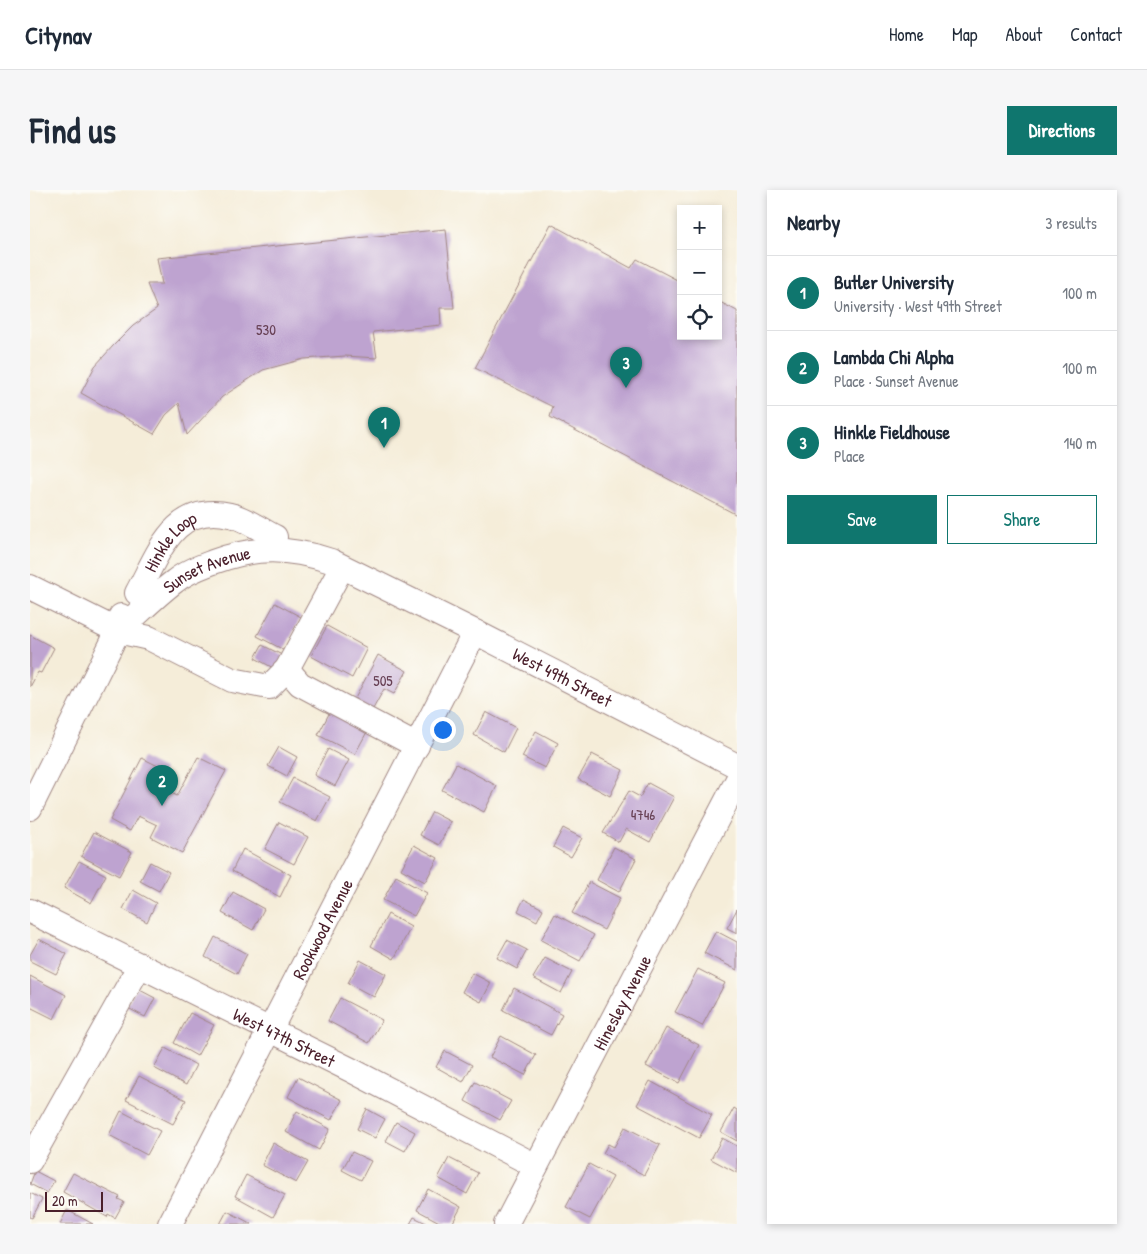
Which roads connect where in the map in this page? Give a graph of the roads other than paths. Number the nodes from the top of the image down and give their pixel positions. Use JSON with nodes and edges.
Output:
{"nodes":[{"id":1,"x":275,"y":537,"type":"junction"},
{"id":2,"x":314,"y":549,"type":"junction"},
{"id":3,"x":342,"y":567,"type":"junction"},
{"id":4,"x":30,"y":587,"type":"edge"},
{"id":5,"x":385,"y":588,"type":"junction"},
{"id":6,"x":137,"y":594,"type":"junction"},
{"id":7,"x":118,"y":631,"type":"junction"},
{"id":8,"x":475,"y":632,"type":"junction"},
{"id":9,"x":287,"y":669,"type":"junction"},
{"id":10,"x":417,"y":746,"type":"junction"},
{"id":11,"x":737,"y":766,"type":"edge"},
{"id":12,"x":737,"y":781,"type":"edge"},
{"id":13,"x":30,"y":808,"type":"edge"},
{"id":14,"x":30,"y":911,"type":"edge"},
{"id":15,"x":140,"y":965,"type":"junction"},
{"id":16,"x":271,"y":1030,"type":"junction"},
{"id":17,"x":30,"y":1161,"type":"edge"},
{"id":18,"x":536,"y":1166,"type":"junction"},
{"id":19,"x":508,"y":1223,"type":"edge"},
{"id":20,"x":170,"y":1224,"type":"edge"}],
"edges":[{"from":1,"to":2,"type":"street","name":"Sunset Avenue"},
{"from":1,"to":6,"type":"street","name":"Sunset Avenue"},
{"from":1,"to":6,"type":"street","name":"Hinkle Loop"},
{"from":2,"to":3,"type":"street","name":"West 49th Street"},
{"from":2,"to":5,"type":"street","name":"West 49th Street"},
{"from":2,"to":7,"type":"street","name":"Sunset Avenue"},
{"from":3,"to":5,"type":"street","name":"West 49th Street"},
{"from":3,"to":9,"type":"street"},
{"from":4,"to":7,"type":"street"},
{"from":5,"to":8,"type":"street","name":"West 49th Street"},
{"from":6,"to":7,"type":"street","name":"Sunset Avenue"},
{"from":7,"to":9,"type":"street"},
{"from":7,"to":13,"type":"street","name":"Sunset Avenue"},
{"from":8,"to":10,"type":"street","name":"Rookwood Avenue"},
{"from":8,"to":11,"type":"street","name":"West 49th Street"},
{"from":9,"to":10,"type":"street"},
{"from":10,"to":16,"type":"street","name":"Rookwood Avenue"},
{"from":12,"to":18,"type":"street","name":"Hinesley Avenue"},
{"from":14,"to":15,"type":"street","name":"West 47th Street"},
{"from":15,"to":16,"type":"street","name":"West 47th Street"},
{"from":15,"to":17,"type":"street"},
{"from":16,"to":18,"type":"street","name":"West 47th Street"},
{"from":16,"to":20,"type":"street","name":"Rookwood Avenue"},
{"from":18,"to":19,"type":"street","name":"Hinesley Avenue"}]}
